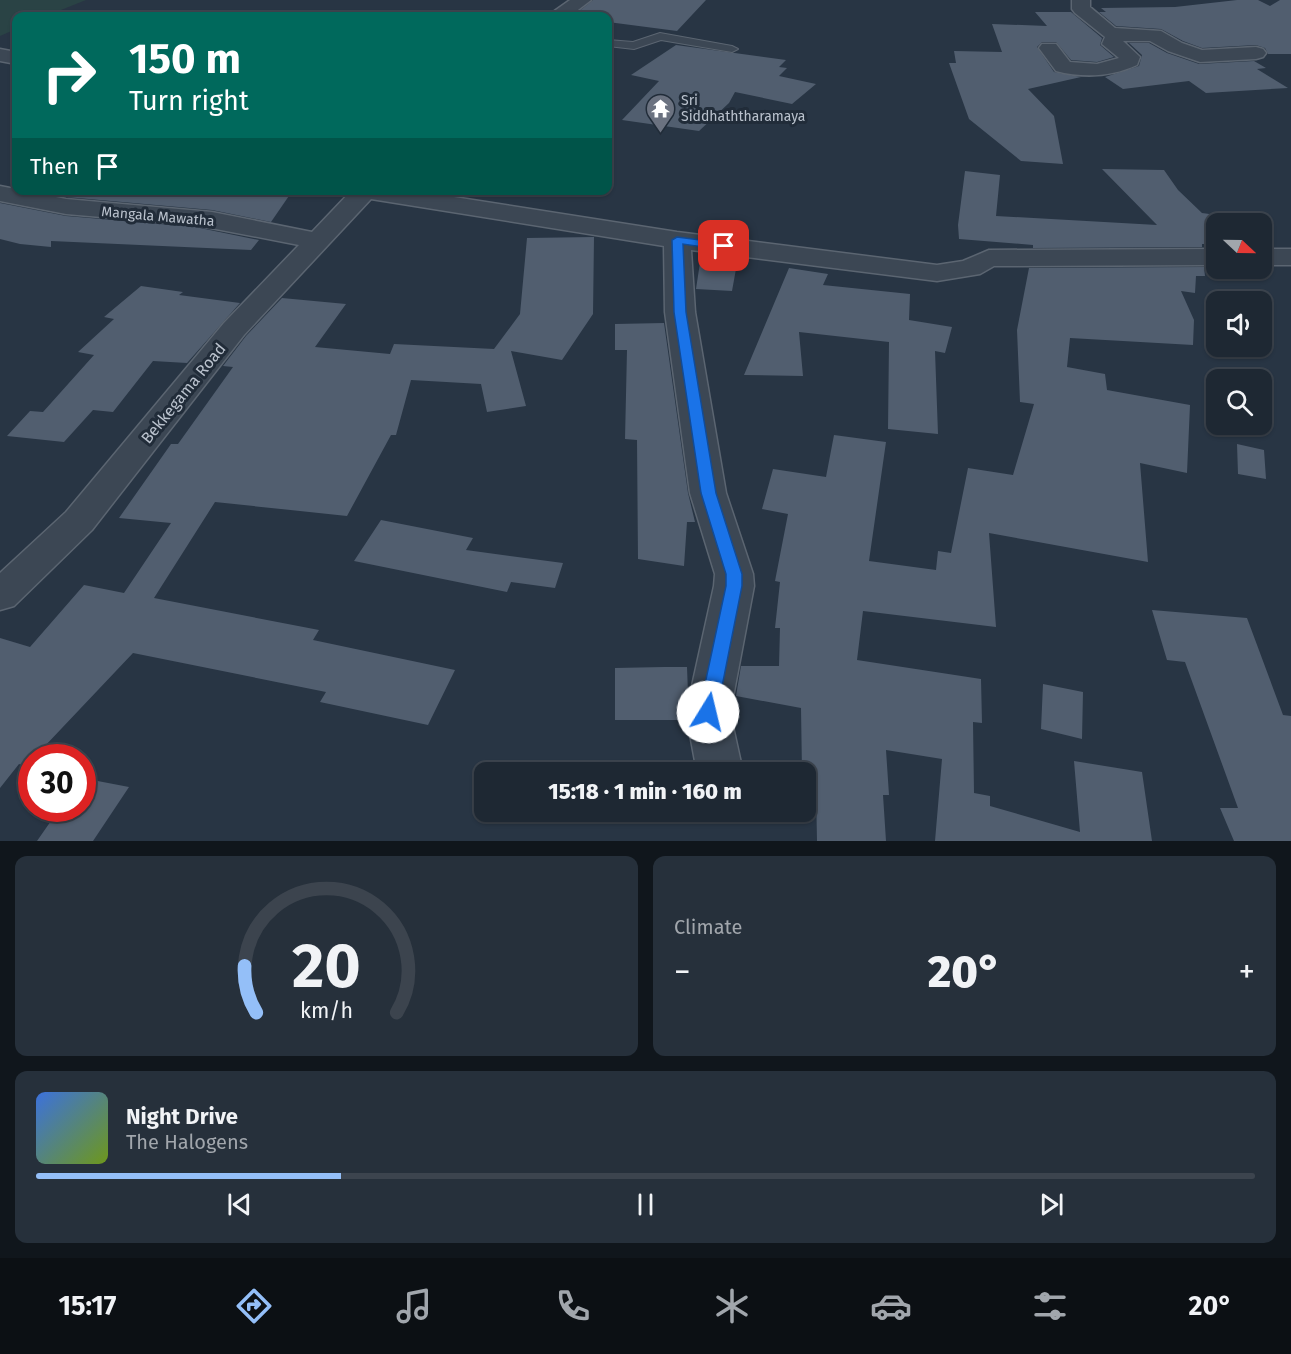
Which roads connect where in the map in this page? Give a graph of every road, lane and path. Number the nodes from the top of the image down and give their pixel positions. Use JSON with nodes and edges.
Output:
{"nodes":[{"id":1,"x":582,"y":0,"type":"edge"},
{"id":2,"x":1081,"y":0,"type":"edge"},
{"id":3,"x":565,"y":12,"type":"edge"},
{"id":4,"x":1120,"y":35,"type":"junction"},
{"id":5,"x":612,"y":43,"type":"edge"},
{"id":6,"x":1049,"y":48,"type":"dead end"},
{"id":7,"x":732,"y":49,"type":"dead end"},
{"id":8,"x":1256,"y":53,"type":"dead end"},
{"id":9,"x":0,"y":193,"type":"edge"},
{"id":10,"x":361,"y":195,"type":"edge"},
{"id":11,"x":390,"y":195,"type":"edge"},
{"id":12,"x":677,"y":240,"type":"junction"},
{"id":13,"x":317,"y":241,"type":"junction"},
{"id":14,"x":1206,"y":257,"type":"edge"},
{"id":15,"x":1272,"y":257,"type":"edge"},
{"id":16,"x":1291,"y":257,"type":"edge"},
{"id":17,"x":0,"y":596,"type":"edge"},
{"id":18,"x":718,"y":762,"type":"edge"}],
"edges":[{"from":1,"to":3,"type":"street"},
{"from":2,"to":4,"type":"street"},
{"from":4,"to":6,"type":"street"},
{"from":4,"to":8,"type":"street"},
{"from":5,"to":7,"type":"lane"},
{"from":9,"to":13,"type":"street","name":"Mangala Mawatha"},
{"from":10,"to":13,"type":"street","name":"Bekkegama Road"},
{"from":11,"to":12,"type":"street"},
{"from":12,"to":14,"type":"street"},
{"from":12,"to":18,"type":"street"},
{"from":13,"to":17,"type":"street","name":"Bekkegama Road"},
{"from":15,"to":16,"type":"street"}]}
